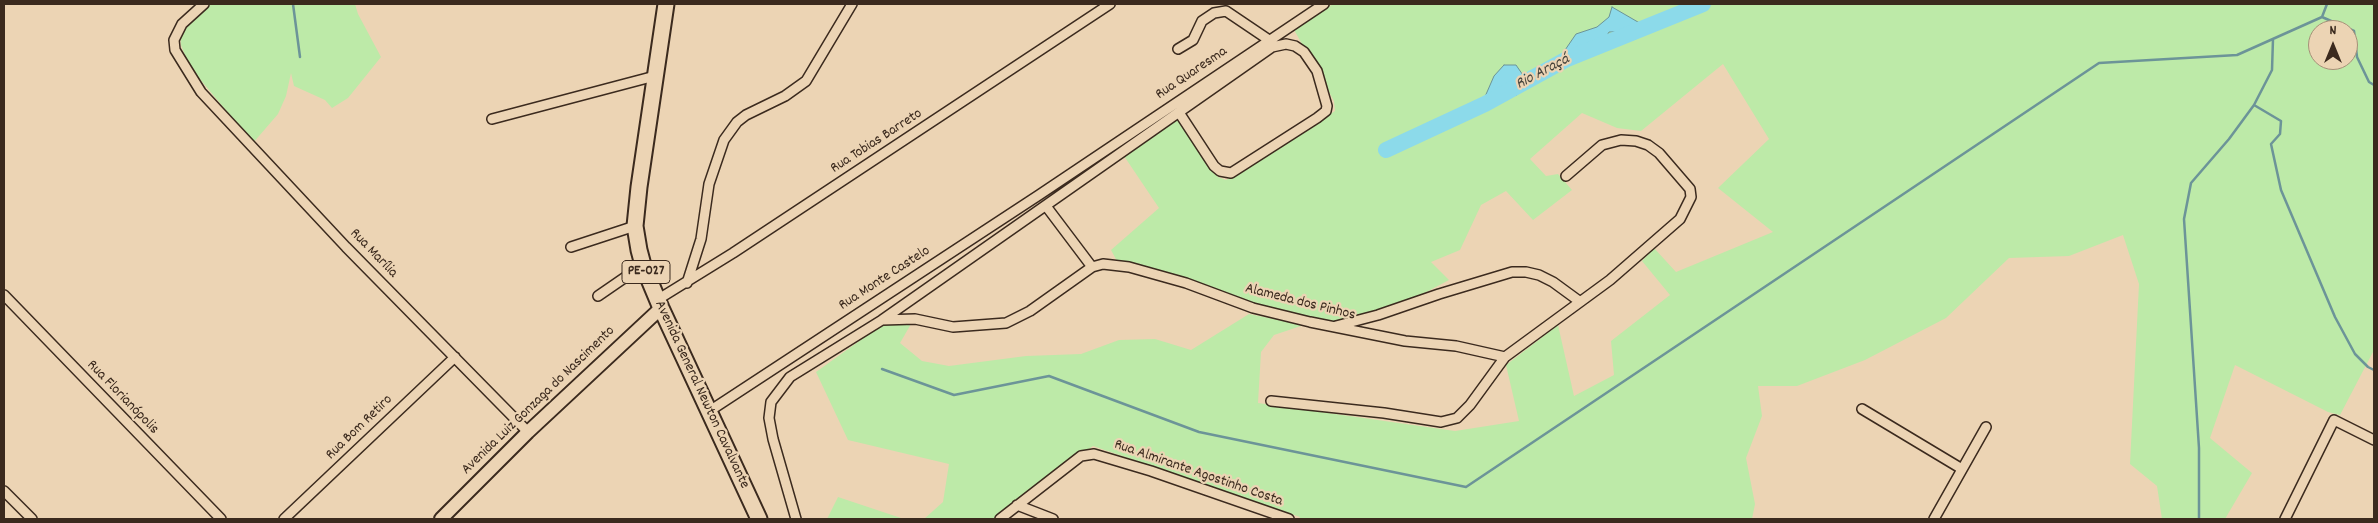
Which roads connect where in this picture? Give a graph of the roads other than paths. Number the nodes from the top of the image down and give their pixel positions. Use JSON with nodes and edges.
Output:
{"nodes":[{"id":1,"x":204,"y":4,"type":"edge"},
{"id":2,"x":666,"y":4,"type":"edge"},
{"id":3,"x":852,"y":4,"type":"edge"},
{"id":4,"x":1110,"y":4,"type":"edge"},
{"id":5,"x":1324,"y":4,"type":"edge"},
{"id":6,"x":1269,"y":40,"type":"junction"},
{"id":7,"x":1178,"y":49,"type":"dead end"},
{"id":8,"x":655,"y":76,"type":"junction"},
{"id":9,"x":1180,"y":114,"type":"junction"},
{"id":10,"x":492,"y":119,"type":"dead end"},
{"id":11,"x":1077,"y":169,"type":"joint"},
{"id":12,"x":1566,"y":176,"type":"dead end"},
{"id":13,"x":1046,"y":206,"type":"junction"},
{"id":14,"x":635,"y":226,"type":"junction"},
{"id":15,"x":571,"y":247,"type":"dead end"},
{"id":16,"x":643,"y":265,"type":"junction"},
{"id":17,"x":1092,"y":267,"type":"junction"},
{"id":18,"x":687,"y":283,"type":"junction"},
{"id":19,"x":4,"y":295,"type":"edge"},
{"id":20,"x":598,"y":296,"type":"dead end"},
{"id":21,"x":1579,"y":301,"type":"junction"},
{"id":22,"x":659,"y":304,"type":"junction"},
{"id":23,"x":882,"y":320,"type":"junction"},
{"id":24,"x":1333,"y":327,"type":"junction"},
{"id":25,"x":455,"y":357,"type":"junction"},
{"id":26,"x":1505,"y":357,"type":"junction"},
{"id":27,"x":1271,"y":401,"type":"dead end"},
{"id":28,"x":1862,"y":410,"type":"dead end"},
{"id":29,"x":708,"y":412,"type":"junction"},
{"id":30,"x":1986,"y":427,"type":"dead end"},
{"id":31,"x":528,"y":432,"type":"junction"},
{"id":32,"x":2374,"y":440,"type":"edge"},
{"id":33,"x":1962,"y":469,"type":"junction"},
{"id":34,"x":4,"y":491,"type":"edge"},
{"id":35,"x":1017,"y":506,"type":"junction"},
{"id":36,"x":32,"y":519,"type":"edge"},
{"id":37,"x":221,"y":519,"type":"edge"},
{"id":38,"x":284,"y":519,"type":"edge"},
{"id":39,"x":441,"y":519,"type":"edge"},
{"id":40,"x":759,"y":519,"type":"edge"},
{"id":41,"x":796,"y":519,"type":"edge"},
{"id":42,"x":1000,"y":519,"type":"edge"},
{"id":43,"x":1053,"y":519,"type":"edge"},
{"id":44,"x":1289,"y":519,"type":"edge"},
{"id":45,"x":1934,"y":519,"type":"edge"},
{"id":46,"x":2285,"y":519,"type":"edge"}],
"edges":[{"from":1,"to":25,"type":"street","name":"Rua Marília"},
{"from":2,"to":8,"type":"main road","name":"Avenida General Newton Cavalvante","number":"PE-027"},
{"from":3,"to":18,"type":"street"},
{"from":4,"to":18,"type":"street","name":"Rua Tobias Barreto"},
{"from":5,"to":6,"type":"street","name":"Rua Quaresma"},
{"from":6,"to":7,"type":"street"},
{"from":6,"to":11,"type":"street","name":"Rua Quaresma"},
{"from":8,"to":10,"type":"street"},
{"from":8,"to":14,"type":"main road","name":"Avenida General Newton Cavalvante","number":"PE-027"},
{"from":9,"to":9,"type":"street"},
{"from":9,"to":13,"type":"street"},
{"from":11,"to":29,"type":"street","name":"Rua Monte Castelo"},
{"from":12,"to":21,"type":"street"},
{"from":13,"to":17,"type":"street"},
{"from":13,"to":23,"type":"street"},
{"from":14,"to":15,"type":"street"},
{"from":14,"to":16,"type":"main road","name":"Avenida General Newton Cavalvante","number":"PE-027"},
{"from":16,"to":20,"type":"street"},
{"from":16,"to":22,"type":"main road","name":"Avenida General Newton Cavalvante","number":"PE-027"},
{"from":17,"to":23,"type":"street"},
{"from":17,"to":24,"type":"street","name":"Alameda dos Pinhos"},
{"from":18,"to":22,"type":"street","name":"Rua Tobias Barreto"},
{"from":19,"to":37,"type":"street","name":"Rua Florianópolis"},
{"from":21,"to":24,"type":"street"},
{"from":21,"to":26,"type":"street"},
{"from":22,"to":29,"type":"main road","name":"Avenida General Newton Cavalvante","number":"PE-027"},
{"from":22,"to":31,"type":"main road","name":"Avenida Luiz Gonzaga do Nascimento"},
{"from":23,"to":41,"type":"street"},
{"from":24,"to":26,"type":"street","name":"Alameda dos Pinhos"},
{"from":25,"to":31,"type":"street","name":"Rua Marília"},
{"from":25,"to":38,"type":"street","name":"Rua Bom Retiro"},
{"from":26,"to":27,"type":"street"},
{"from":28,"to":33,"type":"street"},
{"from":29,"to":40,"type":"main road","name":"Avenida General Newton Cavalvante","number":"PE-027"},
{"from":30,"to":33,"type":"street"},
{"from":31,"to":39,"type":"main road","name":"Avenida Luiz Gonzaga do Nascimento"},
{"from":32,"to":46,"type":"street"},
{"from":33,"to":45,"type":"street"},
{"from":34,"to":36,"type":"street"},
{"from":35,"to":42,"type":"street","name":"Rua Almirante Agostinho Costa"},
{"from":35,"to":43,"type":"street"},
{"from":35,"to":44,"type":"street","name":"Rua Almirante Agostinho Costa"}]}
